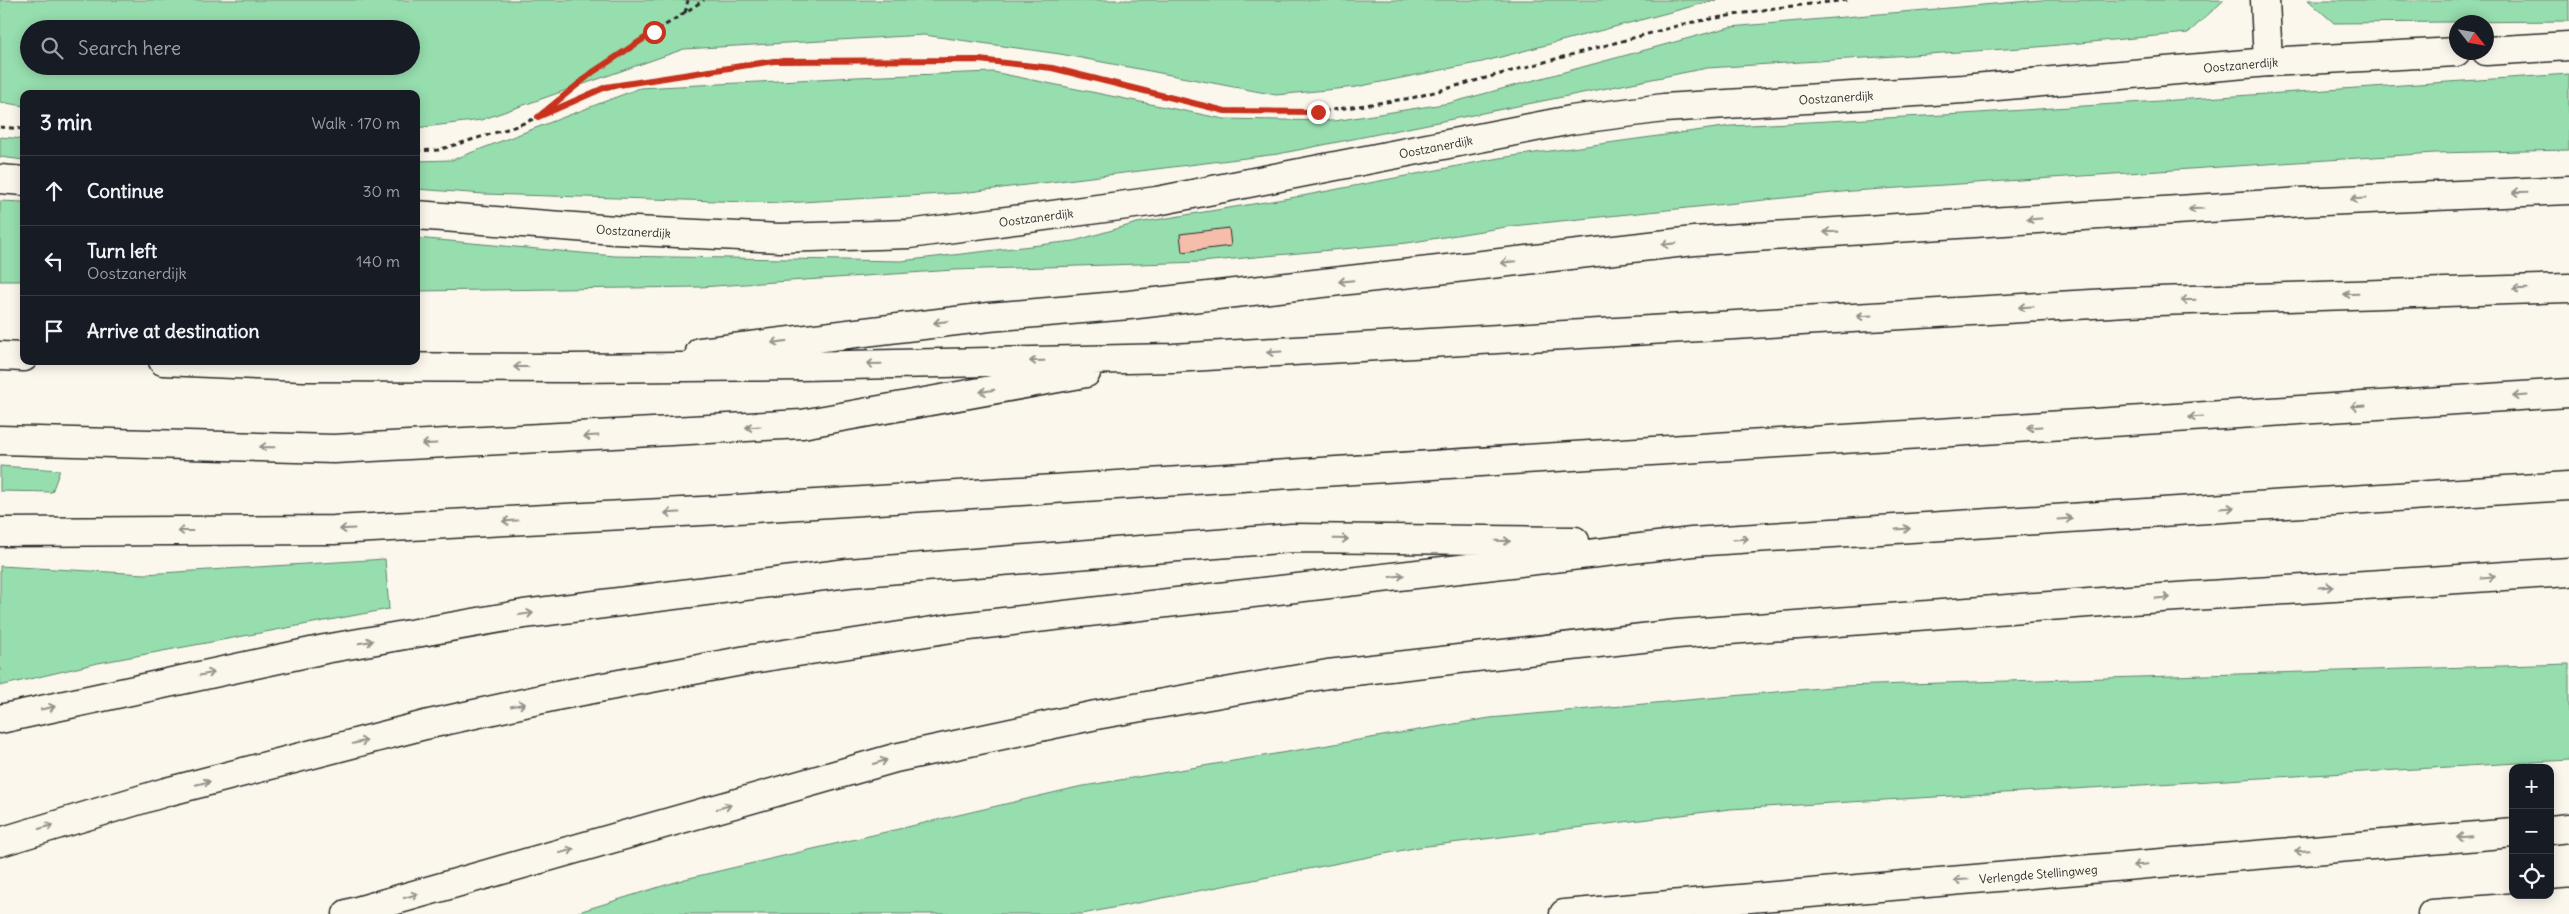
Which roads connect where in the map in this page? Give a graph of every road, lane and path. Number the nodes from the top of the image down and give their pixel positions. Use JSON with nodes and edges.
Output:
{"nodes":[{"id":1,"x":688,"y":0,"type":"edge"},
{"id":2,"x":704,"y":0,"type":"edge"},
{"id":3,"x":1848,"y":0,"type":"edge"},
{"id":4,"x":2265,"y":0,"type":"edge"},
{"id":5,"x":685,"y":14,"type":"junction"},
{"id":6,"x":2569,"y":46,"type":"edge"},
{"id":7,"x":2494,"y":51,"type":"edge"},
{"id":8,"x":2449,"y":52,"type":"edge"},
{"id":9,"x":2268,"y":62,"type":"junction"},
{"id":10,"x":538,"y":117,"type":"junction"},
{"id":11,"x":0,"y":127,"type":"edge"},
{"id":12,"x":20,"y":129,"type":"edge"},
{"id":13,"x":420,"y":151,"type":"edge"},
{"id":14,"x":0,"y":178,"type":"edge"},
{"id":15,"x":20,"y":180,"type":"edge"},
{"id":16,"x":2569,"y":190,"type":"edge"},
{"id":17,"x":420,"y":215,"type":"edge"},
{"id":18,"x":2569,"y":288,"type":"edge"},
{"id":19,"x":0,"y":356,"type":"edge"},
{"id":20,"x":20,"y":357,"type":"edge"},
{"id":21,"x":1173,"y":358,"type":"junction"},
{"id":22,"x":257,"y":365,"type":"edge"},
{"id":23,"x":570,"y":368,"type":"junction"},
{"id":24,"x":2569,"y":393,"type":"edge"},
{"id":25,"x":0,"y":440,"type":"edge"},
{"id":26,"x":2569,"y":486,"type":"edge"},
{"id":27,"x":0,"y":532,"type":"edge"},
{"id":28,"x":1692,"y":542,"type":"junction"},
{"id":29,"x":2569,"y":572,"type":"edge"},
{"id":30,"x":0,"y":719,"type":"edge"},
{"id":31,"x":2569,"y":828,"type":"edge"},
{"id":32,"x":2554,"y":830,"type":"edge"},
{"id":33,"x":2509,"y":833,"type":"edge"},
{"id":34,"x":0,"y":842,"type":"edge"},
{"id":35,"x":2569,"y":902,"type":"edge"},
{"id":36,"x":347,"y":914,"type":"edge"},
{"id":37,"x":1564,"y":914,"type":"edge"},
{"id":38,"x":2432,"y":914,"type":"edge"}],
"edges":[{"from":1,"to":5,"type":"path"},
{"from":2,"to":5,"type":"path"},
{"from":3,"to":10,"type":"path"},
{"from":4,"to":9,"type":"main road"},
{"from":5,"to":10,"type":"path"},
{"from":6,"to":7,"type":"main road"},
{"from":8,"to":9,"type":"main road","name":"Oostzanerdijk"},
{"from":9,"to":17,"type":"main road","name":"Oostzanerdijk"},
{"from":10,"to":13,"type":"path"},
{"from":11,"to":12,"type":"path"},
{"from":14,"to":15,"type":"main road"},
{"from":16,"to":23,"type":"main road","one_way":true},
{"from":18,"to":21,"type":"main road","one_way":true},
{"from":19,"to":20,"type":"main road"},
{"from":21,"to":23,"type":"main road","one_way":true},
{"from":21,"to":25,"type":"main road","one_way":true},
{"from":23,"to":22,"type":"main road","one_way":true},
{"from":24,"to":27,"type":"main road","one_way":true},
{"from":28,"to":26,"type":"main road","one_way":true},
{"from":30,"to":28,"type":"main road","one_way":true},
{"from":34,"to":28,"type":"main road","one_way":true},
{"from":36,"to":29,"type":"main road","one_way":true},
{"from":31,"to":32,"type":"main road"},
{"from":33,"to":37,"type":"main road","name":"Verlengde Stellingweg","one_way":true},
{"from":35,"to":38,"type":"main road"}]}
